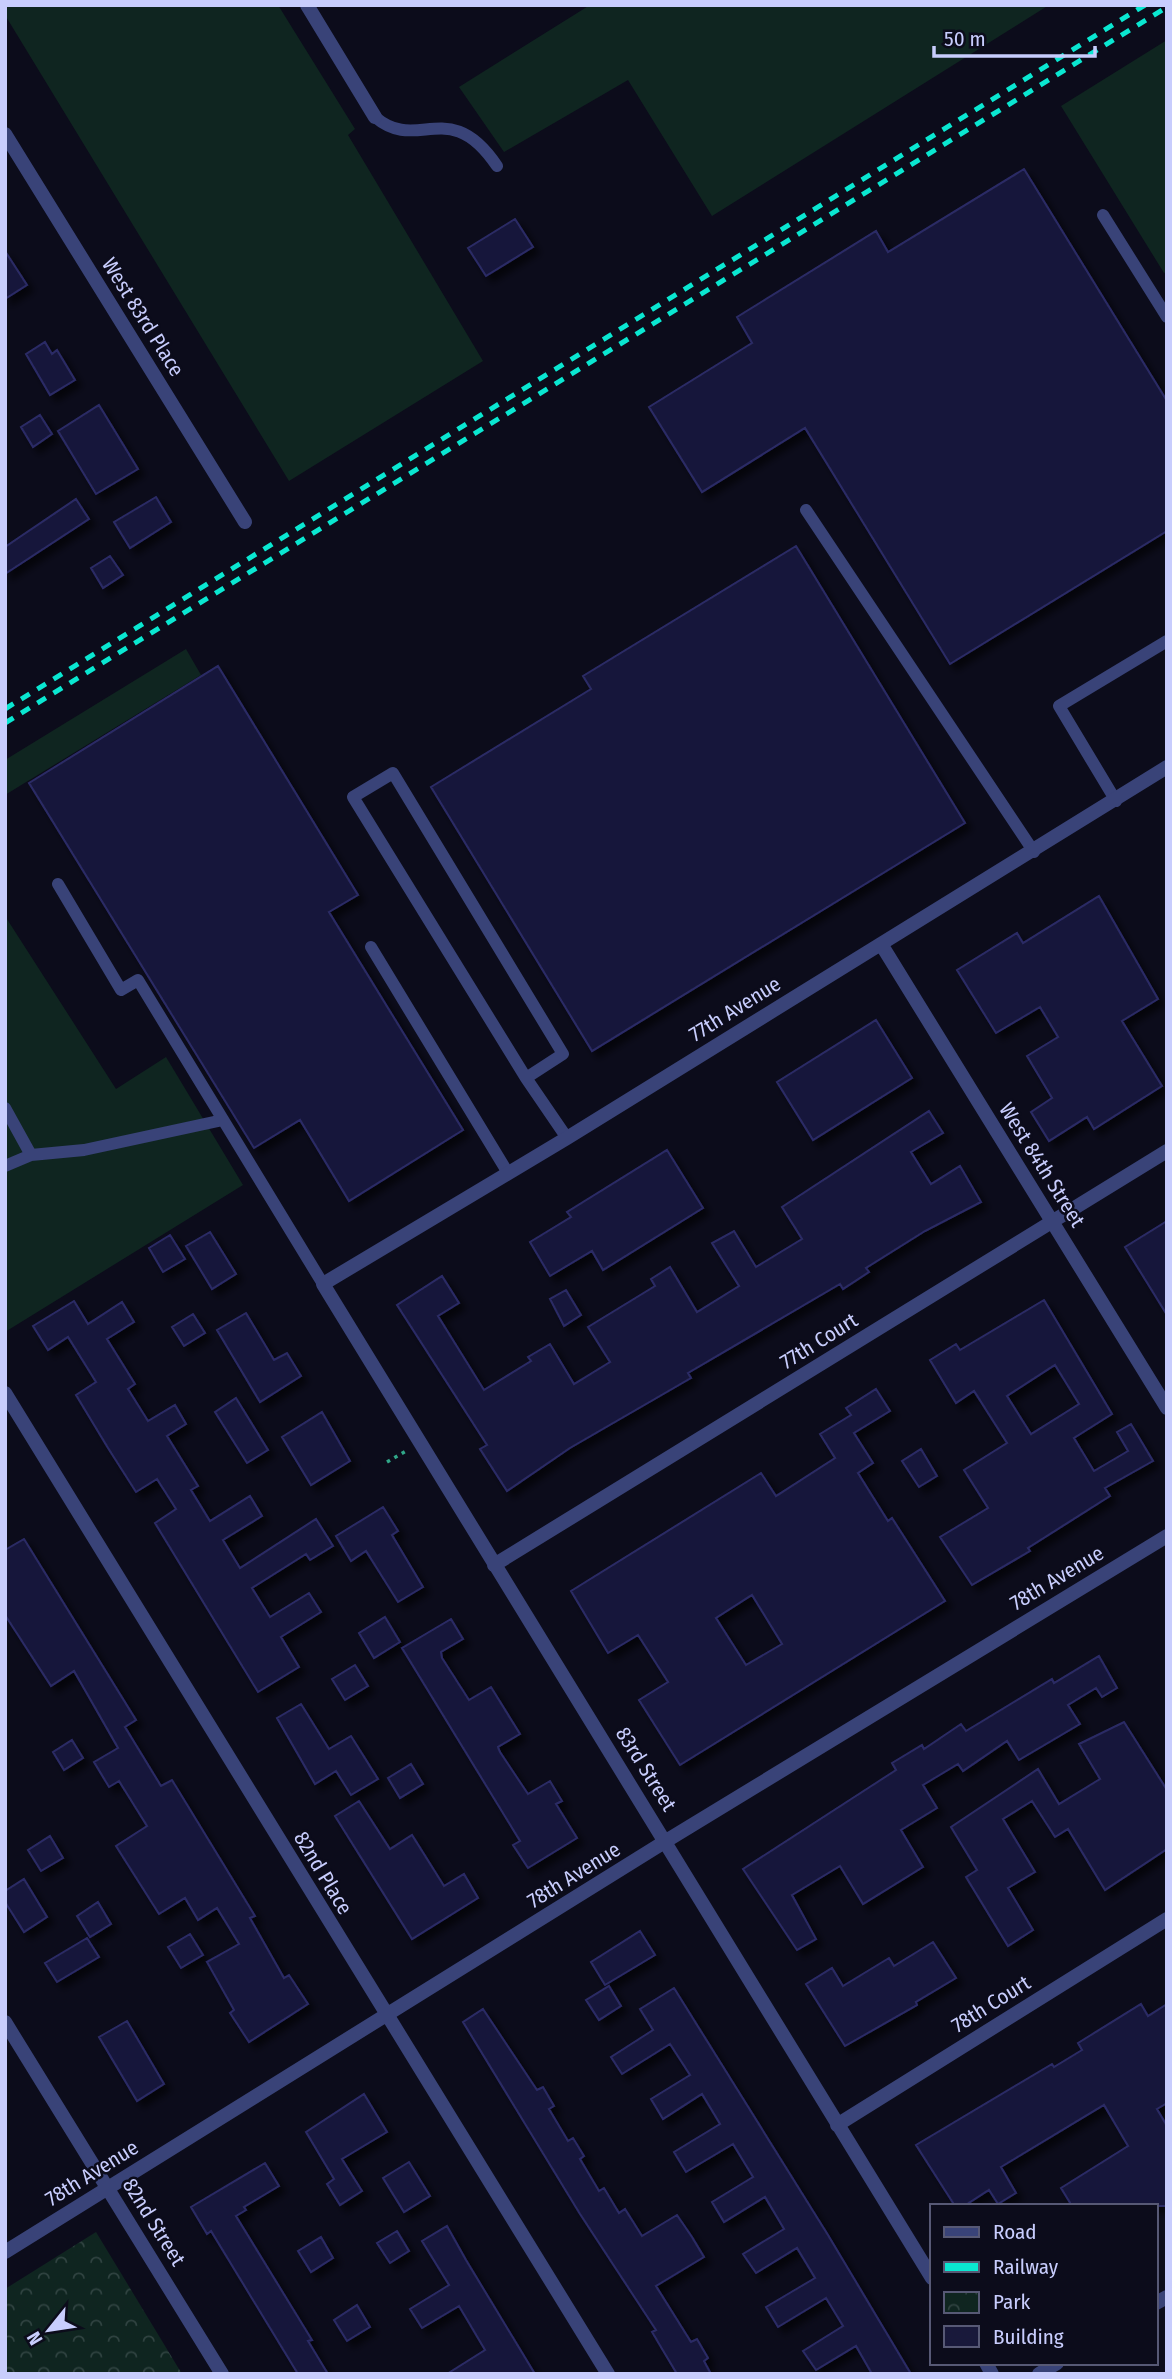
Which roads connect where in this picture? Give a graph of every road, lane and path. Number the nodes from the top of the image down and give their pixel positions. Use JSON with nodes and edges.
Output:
{"nodes":[{"id":1,"x":307,"y":5,"type":"edge"},
{"id":2,"x":375,"y":117,"type":"joint"},
{"id":3,"x":5,"y":134,"type":"edge"},
{"id":4,"x":497,"y":166,"type":"dead end"},
{"id":5,"x":1103,"y":215,"type":"dead end"},
{"id":6,"x":1167,"y":317,"type":"edge"},
{"id":7,"x":806,"y":510,"type":"dead end"},
{"id":8,"x":245,"y":522,"type":"dead end"},
{"id":9,"x":1167,"y":641,"type":"edge"},
{"id":10,"x":1167,"y":767,"type":"edge"},
{"id":11,"x":1116,"y":801,"type":"junction"},
{"id":12,"x":1034,"y":852,"type":"junction"},
{"id":13,"x":58,"y":884,"type":"dead end"},
{"id":14,"x":881,"y":944,"type":"junction"},
{"id":15,"x":371,"y":947,"type":"dead end"},
{"id":16,"x":526,"y":1078,"type":"junction"},
{"id":17,"x":5,"y":1108,"type":"edge"},
{"id":18,"x":223,"y":1120,"type":"junction"},
{"id":19,"x":567,"y":1138,"type":"junction"},
{"id":20,"x":1167,"y":1151,"type":"edge"},
{"id":21,"x":30,"y":1155,"type":"junction"},
{"id":22,"x":5,"y":1166,"type":"edge"},
{"id":23,"x":508,"y":1173,"type":"junction"},
{"id":24,"x":1052,"y":1222,"type":"junction"},
{"id":25,"x":323,"y":1284,"type":"junction"},
{"id":26,"x":5,"y":1393,"type":"edge"},
{"id":27,"x":1167,"y":1408,"type":"edge"},
{"id":28,"x":1167,"y":1536,"type":"edge"},
{"id":29,"x":494,"y":1565,"type":"junction"},
{"id":30,"x":666,"y":1842,"type":"junction"},
{"id":31,"x":1167,"y":1919,"type":"edge"},
{"id":32,"x":387,"y":2016,"type":"junction"},
{"id":33,"x":5,"y":2022,"type":"edge"},
{"id":34,"x":837,"y":2125,"type":"junction"},
{"id":35,"x":107,"y":2187,"type":"junction"},
{"id":36,"x":5,"y":2252,"type":"edge"},
{"id":37,"x":930,"y":2275,"type":"edge"},
{"id":38,"x":222,"y":2374,"type":"edge"},
{"id":39,"x":608,"y":2374,"type":"edge"}],
"edges":[{"from":1,"to":2,"type":"street"},
{"from":2,"to":4,"type":"lane"},
{"from":3,"to":8,"type":"street","name":"West 83rd Place"},
{"from":5,"to":6,"type":"lane"},
{"from":7,"to":12,"type":"lane"},
{"from":9,"to":11,"type":"lane"},
{"from":10,"to":11,"type":"street","name":"77th Avenue"},
{"from":11,"to":12,"type":"street","name":"77th Avenue"},
{"from":12,"to":14,"type":"street","name":"77th Avenue"},
{"from":13,"to":18,"type":"lane"},
{"from":14,"to":19,"type":"street","name":"77th Avenue"},
{"from":14,"to":24,"type":"street","name":"West 84th Street"},
{"from":15,"to":23,"type":"lane"},
{"from":16,"to":16,"type":"lane"},
{"from":16,"to":19,"type":"lane"},
{"from":17,"to":21,"type":"lane"},
{"from":18,"to":21,"type":"lane"},
{"from":18,"to":25,"type":"lane"},
{"from":19,"to":23,"type":"street","name":"77th Avenue"},
{"from":20,"to":24,"type":"street","name":"77th Court"},
{"from":21,"to":22,"type":"lane"},
{"from":23,"to":25,"type":"street","name":"77th Avenue"},
{"from":24,"to":27,"type":"street","name":"West 84th Street"},
{"from":24,"to":29,"type":"street","name":"77th Court"},
{"from":25,"to":29,"type":"street","name":"83rd Street"},
{"from":26,"to":32,"type":"street","name":"82nd Place"},
{"from":28,"to":30,"type":"street","name":"78th Avenue"},
{"from":29,"to":30,"type":"street","name":"83rd Street"},
{"from":30,"to":32,"type":"street","name":"78th Avenue"},
{"from":30,"to":34,"type":"street","name":"83rd Street"},
{"from":31,"to":34,"type":"street","name":"78th Court"},
{"from":32,"to":35,"type":"street","name":"78th Avenue"},
{"from":32,"to":39,"type":"street","name":"82nd Place"},
{"from":33,"to":35,"type":"street","name":"82nd Street"},
{"from":34,"to":37,"type":"street","name":"83rd Street"},
{"from":35,"to":36,"type":"street","name":"78th Avenue"},
{"from":35,"to":38,"type":"street","name":"82nd Street"}]}
